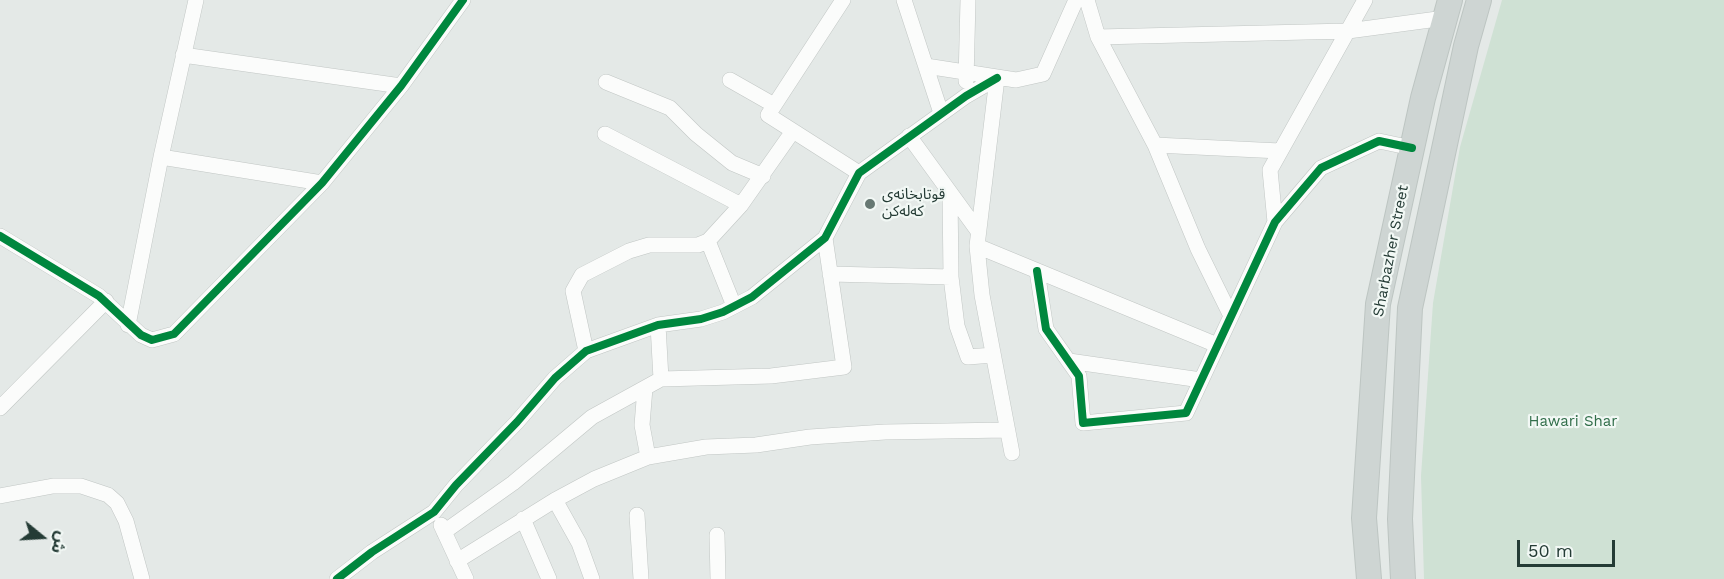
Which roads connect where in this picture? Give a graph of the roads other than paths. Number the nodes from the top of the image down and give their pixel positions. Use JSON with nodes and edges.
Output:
{"nodes":[{"id":1,"x":196,"y":0,"type":"edge"},
{"id":2,"x":463,"y":0,"type":"edge"},
{"id":3,"x":843,"y":0,"type":"edge"},
{"id":4,"x":904,"y":0,"type":"edge"},
{"id":5,"x":968,"y":0,"type":"edge"},
{"id":6,"x":1076,"y":0,"type":"edge"},
{"id":7,"x":1087,"y":0,"type":"edge"},
{"id":8,"x":1365,"y":0,"type":"edge"},
{"id":9,"x":1479,"y":0,"type":"edge"},
{"id":10,"x":1445,"y":19,"type":"edge"},
{"id":11,"x":1348,"y":31,"type":"junction"},
{"id":12,"x":1098,"y":37,"type":"junction"},
{"id":13,"x":1466,"y":46,"type":"junction"},
{"id":14,"x":183,"y":55,"type":"junction"},
{"id":15,"x":926,"y":66,"type":"junction"},
{"id":16,"x":966,"y":73,"type":"junction"},
{"id":17,"x":997,"y":78,"type":"junction"},
{"id":18,"x":730,"y":80,"type":"dead end"},
{"id":19,"x":606,"y":82,"type":"dead end"},
{"id":20,"x":402,"y":86,"type":"junction"},
{"id":21,"x":966,"y":96,"type":"junction"},
{"id":22,"x":774,"y":105,"type":"junction"},
{"id":23,"x":941,"y":113,"type":"junction"},
{"id":24,"x":793,"y":131,"type":"junction"},
{"id":25,"x":605,"y":134,"type":"dead end"},
{"id":26,"x":909,"y":136,"type":"junction"},
{"id":27,"x":1155,"y":145,"type":"junction"},
{"id":28,"x":1412,"y":148,"type":"junction"},
{"id":29,"x":1280,"y":151,"type":"junction"},
{"id":30,"x":161,"y":157,"type":"junction"},
{"id":31,"x":859,"y":173,"type":"junction"},
{"id":32,"x":763,"y":176,"type":"junction"},
{"id":33,"x":322,"y":183,"type":"junction"},
{"id":34,"x":950,"y":193,"type":"junction"},
{"id":35,"x":741,"y":205,"type":"junction"},
{"id":36,"x":1275,"y":222,"type":"junction"},
{"id":37,"x":825,"y":238,"type":"junction"},
{"id":38,"x":977,"y":238,"type":"junction"},
{"id":39,"x":2,"y":241,"type":"edge"},
{"id":40,"x":708,"y":241,"type":"junction"},
{"id":41,"x":1037,"y":271,"type":"junction"},
{"id":42,"x":830,"y":274,"type":"junction"},
{"id":43,"x":951,"y":276,"type":"junction"},
{"id":44,"x":106,"y":301,"type":"junction"},
{"id":45,"x":734,"y":306,"type":"junction"},
{"id":46,"x":1232,"y":316,"type":"junction"},
{"id":47,"x":128,"y":325,"type":"junction"},
{"id":48,"x":658,"y":325,"type":"junction"},
{"id":49,"x":1217,"y":345,"type":"junction"},
{"id":50,"x":586,"y":351,"type":"junction"},
{"id":51,"x":993,"y":355,"type":"junction"},
{"id":52,"x":1069,"y":361,"type":"junction"},
{"id":53,"x":661,"y":379,"type":"junction"},
{"id":54,"x":1201,"y":380,"type":"junction"},
{"id":55,"x":645,"y":388,"type":"junction"},
{"id":56,"x":0,"y":408,"type":"edge"},
{"id":57,"x":1007,"y":430,"type":"junction"},
{"id":58,"x":1012,"y":453,"type":"dead end"},
{"id":59,"x":648,"y":457,"type":"junction"},
{"id":60,"x":0,"y":496,"type":"edge"},
{"id":61,"x":555,"y":500,"type":"junction"},
{"id":62,"x":434,"y":512,"type":"junction"},
{"id":63,"x":637,"y":515,"type":"dead end"},
{"id":64,"x":523,"y":519,"type":"junction"},
{"id":65,"x":444,"y":532,"type":"junction"},
{"id":66,"x":717,"y":535,"type":"dead end"},
{"id":67,"x":457,"y":561,"type":"junction"},
{"id":68,"x":142,"y":579,"type":"edge"},
{"id":69,"x":337,"y":579,"type":"edge"},
{"id":70,"x":466,"y":579,"type":"edge"},
{"id":71,"x":549,"y":579,"type":"edge"},
{"id":72,"x":592,"y":579,"type":"edge"},
{"id":73,"x":641,"y":579,"type":"edge"},
{"id":74,"x":718,"y":579,"type":"edge"},
{"id":75,"x":1369,"y":579,"type":"edge"},
{"id":76,"x":1403,"y":579,"type":"edge"}],
"edges":[{"from":1,"to":14,"type":"street"},
{"from":2,"to":20,"type":"street"},
{"from":3,"to":22,"type":"street"},
{"from":4,"to":15,"type":"street"},
{"from":5,"to":16,"type":"street"},
{"from":6,"to":17,"type":"street"},
{"from":7,"to":12,"type":"street"},
{"from":8,"to":11,"type":"street"},
{"from":9,"to":13,"type":"main road","name":"Sharbazher Street"},
{"from":10,"to":11,"type":"street"},
{"from":10,"to":13,"type":"main road"},
{"from":10,"to":28,"type":"main road","name":"Sharbazher Street"},
{"from":11,"to":12,"type":"street"},
{"from":11,"to":29,"type":"street"},
{"from":12,"to":27,"type":"street"},
{"from":13,"to":76,"type":"main road","name":"Sharbazher Street"},
{"from":14,"to":20,"type":"street"},
{"from":14,"to":30,"type":"street"},
{"from":15,"to":16,"type":"street"},
{"from":15,"to":23,"type":"street"},
{"from":16,"to":17,"type":"street"},
{"from":16,"to":21,"type":"street"},
{"from":17,"to":21,"type":"street"},
{"from":17,"to":38,"type":"street"},
{"from":18,"to":22,"type":"street"},
{"from":19,"to":32,"type":"street"},
{"from":20,"to":33,"type":"street"},
{"from":21,"to":23,"type":"street"},
{"from":22,"to":24,"type":"street"},
{"from":23,"to":26,"type":"street"},
{"from":24,"to":31,"type":"street"},
{"from":24,"to":32,"type":"street"},
{"from":25,"to":35,"type":"street"},
{"from":26,"to":31,"type":"street"},
{"from":26,"to":34,"type":"street"},
{"from":27,"to":29,"type":"street"},
{"from":27,"to":46,"type":"street"},
{"from":28,"to":36,"type":"street"},
{"from":28,"to":75,"type":"main road","name":"Sharbazher Street"},
{"from":29,"to":36,"type":"street"},
{"from":30,"to":33,"type":"street"},
{"from":30,"to":47,"type":"street"},
{"from":31,"to":37,"type":"street"},
{"from":32,"to":35,"type":"street"},
{"from":33,"to":47,"type":"street"},
{"from":34,"to":38,"type":"street"},
{"from":34,"to":43,"type":"street"},
{"from":35,"to":40,"type":"street"},
{"from":36,"to":46,"type":"street"},
{"from":37,"to":42,"type":"street"},
{"from":37,"to":45,"type":"street"},
{"from":38,"to":41,"type":"street"},
{"from":38,"to":51,"type":"street"},
{"from":39,"to":44,"type":"street"},
{"from":40,"to":45,"type":"street"},
{"from":40,"to":50,"type":"street"},
{"from":41,"to":49,"type":"street"},
{"from":41,"to":52,"type":"street"},
{"from":42,"to":43,"type":"street"},
{"from":42,"to":53,"type":"street"},
{"from":43,"to":51,"type":"street"},
{"from":44,"to":47,"type":"street"},
{"from":44,"to":56,"type":"street"},
{"from":45,"to":48,"type":"street"},
{"from":46,"to":49,"type":"street"},
{"from":48,"to":50,"type":"street"},
{"from":48,"to":53,"type":"street"},
{"from":49,"to":54,"type":"street"},
{"from":50,"to":62,"type":"street"},
{"from":51,"to":57,"type":"street"},
{"from":52,"to":54,"type":"street"},
{"from":52,"to":54,"type":"street"},
{"from":53,"to":55,"type":"street"},
{"from":55,"to":59,"type":"street"},
{"from":55,"to":65,"type":"street"},
{"from":57,"to":58,"type":"street"},
{"from":57,"to":59,"type":"street"},
{"from":59,"to":61,"type":"street"},
{"from":60,"to":68,"type":"street"},
{"from":61,"to":64,"type":"street"},
{"from":61,"to":72,"type":"street"},
{"from":62,"to":65,"type":"street"},
{"from":62,"to":69,"type":"street"},
{"from":63,"to":73,"type":"street"},
{"from":64,"to":67,"type":"street"},
{"from":64,"to":71,"type":"street"},
{"from":65,"to":67,"type":"street"},
{"from":66,"to":74,"type":"street"},
{"from":67,"to":70,"type":"street"}]}
